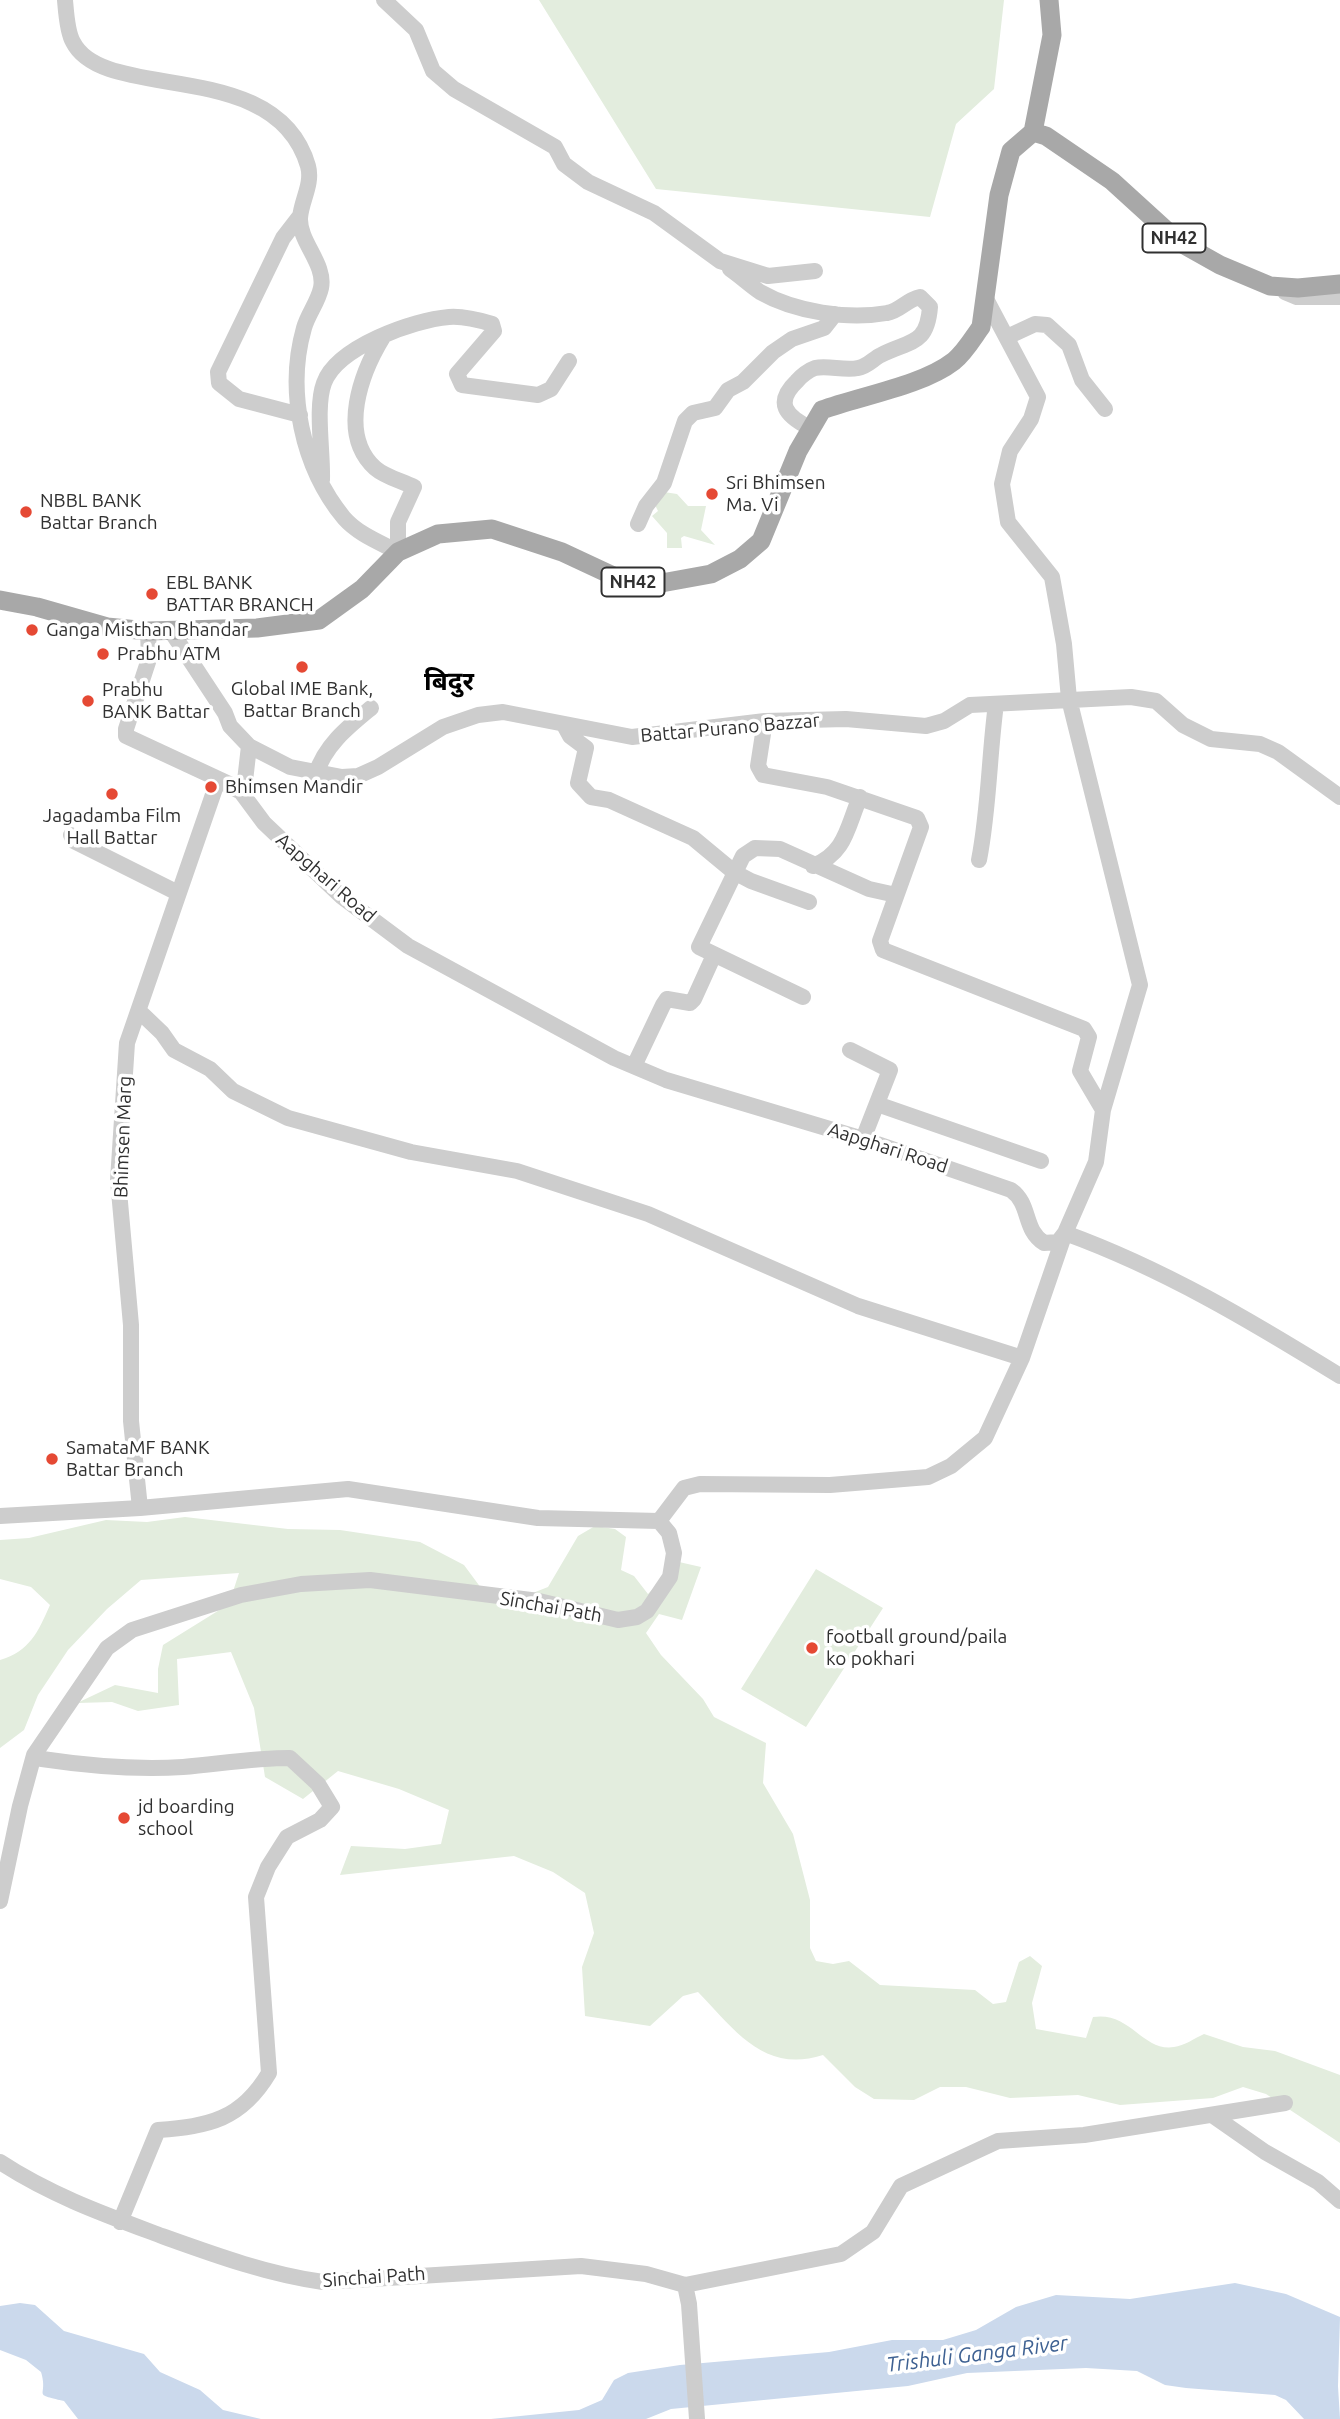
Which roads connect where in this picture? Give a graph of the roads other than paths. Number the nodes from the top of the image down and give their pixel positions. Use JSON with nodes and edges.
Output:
{"nodes":[{"id":1,"x":65,"y":0,"type":"edge"},
{"id":2,"x":384,"y":0,"type":"edge"},
{"id":3,"x":1049,"y":0,"type":"edge"},
{"id":4,"x":1033,"y":132,"type":"junction"},
{"id":5,"x":300,"y":216,"type":"junction"},
{"id":6,"x":720,"y":261,"type":"junction"},
{"id":7,"x":815,"y":271,"type":"dead end"},
{"id":8,"x":1340,"y":284,"type":"edge"},
{"id":9,"x":1270,"y":286,"type":"junction"},
{"id":10,"x":985,"y":297,"type":"junction"},
{"id":11,"x":1340,"y":297,"type":"edge"},
{"id":12,"x":835,"y":314,"type":"junction"},
{"id":13,"x":383,"y":337,"type":"junction"},
{"id":14,"x":1007,"y":337,"type":"junction"},
{"id":15,"x":569,"y":361,"type":"dead end"},
{"id":16,"x":1105,"y":409,"type":"dead end"},
{"id":17,"x":300,"y":415,"type":"junction"},
{"id":18,"x":810,"y":428,"type":"junction"},
{"id":19,"x":321,"y":482,"type":"junction"},
{"id":20,"x":638,"y":524,"type":"dead end"},
{"id":21,"x":398,"y":552,"type":"junction"},
{"id":22,"x":0,"y":600,"type":"edge"},
{"id":23,"x":148,"y":631,"type":"junction"},
{"id":24,"x":170,"y":631,"type":"junction"},
{"id":25,"x":1069,"y":699,"type":"junction"},
{"id":26,"x":996,"y":704,"type":"junction"},
{"id":27,"x":371,"y":708,"type":"dead end"},
{"id":28,"x":765,"y":721,"type":"junction"},
{"id":29,"x":564,"y":725,"type":"junction"},
{"id":30,"x":249,"y":746,"type":"junction"},
{"id":31,"x":316,"y":774,"type":"junction"},
{"id":32,"x":218,"y":780,"type":"junction"},
{"id":33,"x":860,"y":797,"type":"junction"},
{"id":34,"x":1340,"y":797,"type":"edge"},
{"id":35,"x":71,"y":835,"type":"dead end"},
{"id":36,"x":979,"y":860,"type":"dead end"},
{"id":37,"x":813,"y":866,"type":"junction"},
{"id":38,"x":734,"y":872,"type":"junction"},
{"id":39,"x":178,"y":893,"type":"junction"},
{"id":40,"x":896,"y":895,"type":"junction"},
{"id":41,"x":808,"y":902,"type":"dead end"},
{"id":42,"x":714,"y":955,"type":"junction"},
{"id":43,"x":803,"y":997,"type":"dead end"},
{"id":44,"x":139,"y":1011,"type":"junction"},
{"id":45,"x":850,"y":1050,"type":"dead end"},
{"id":46,"x":634,"y":1066,"type":"junction"},
{"id":47,"x":877,"y":1104,"type":"junction"},
{"id":48,"x":1103,"y":1110,"type":"junction"},
{"id":49,"x":863,"y":1139,"type":"junction"},
{"id":50,"x":1041,"y":1161,"type":"dead end"},
{"id":51,"x":1065,"y":1233,"type":"junction"},
{"id":52,"x":1022,"y":1358,"type":"junction"},
{"id":53,"x":1340,"y":1376,"type":"edge"},
{"id":54,"x":139,"y":1508,"type":"junction"},
{"id":55,"x":0,"y":1516,"type":"edge"},
{"id":56,"x":659,"y":1521,"type":"junction"},
{"id":57,"x":34,"y":1755,"type":"junction"},
{"id":58,"x":0,"y":1901,"type":"edge"},
{"id":59,"x":1285,"y":2103,"type":"dead end"},
{"id":60,"x":1212,"y":2115,"type":"junction"},
{"id":61,"x":0,"y":2162,"type":"edge"},
{"id":62,"x":1340,"y":2202,"type":"edge"},
{"id":63,"x":120,"y":2222,"type":"junction"},
{"id":64,"x":685,"y":2285,"type":"junction"},
{"id":65,"x":697,"y":2419,"type":"edge"}],
"edges":[{"from":1,"to":5,"type":"street"},
{"from":2,"to":6,"type":"street"},
{"from":3,"to":4,"type":"main road"},
{"from":4,"to":9,"type":"main road","number":"NH42"},
{"from":4,"to":10,"type":"main road","number":"NH42"},
{"from":5,"to":17,"type":"street"},
{"from":5,"to":17,"type":"street"},
{"from":6,"to":7,"type":"street"},
{"from":6,"to":12,"type":"street"},
{"from":8,"to":9,"type":"main road","number":"NH42"},
{"from":9,"to":11,"type":"street"},
{"from":10,"to":14,"type":"street"},
{"from":10,"to":18,"type":"main road","number":"NH42"},
{"from":12,"to":18,"type":"street"},
{"from":12,"to":20,"type":"street"},
{"from":13,"to":15,"type":"street"},
{"from":13,"to":19,"type":"street"},
{"from":13,"to":21,"type":"street"},
{"from":14,"to":16,"type":"street"},
{"from":14,"to":25,"type":"street"},
{"from":17,"to":19,"type":"street"},
{"from":18,"to":21,"type":"main road","number":"NH42"},
{"from":19,"to":21,"type":"street"},
{"from":21,"to":24,"type":"main road","number":"NH42"},
{"from":22,"to":23,"type":"main road","number":"NH42"},
{"from":23,"to":24,"type":"main road","number":"NH42"},
{"from":23,"to":32,"type":"street","name":"Aapghari Road"},
{"from":24,"to":30,"type":"street","name":"Battar Purano Bazzar"},
{"from":25,"to":26,"type":"street","name":"Battar Purano Bazzar"},
{"from":25,"to":34,"type":"street","name":"Battar Purano Bazzar"},
{"from":25,"to":48,"type":"street"},
{"from":26,"to":28,"type":"street","name":"Battar Purano Bazzar"},
{"from":26,"to":36,"type":"street"},
{"from":27,"to":31,"type":"street"},
{"from":28,"to":29,"type":"street","name":"Battar Purano Bazzar"},
{"from":28,"to":33,"type":"street"},
{"from":29,"to":31,"type":"street","name":"Battar Purano Bazzar"},
{"from":29,"to":38,"type":"street"},
{"from":30,"to":31,"type":"street","name":"Battar Purano Bazzar"},
{"from":30,"to":32,"type":"street"},
{"from":32,"to":39,"type":"street","name":"Bhimsen Marg"},
{"from":32,"to":46,"type":"street","name":"Aapghari Road"},
{"from":33,"to":37,"type":"street"},
{"from":33,"to":40,"type":"street"},
{"from":35,"to":39,"type":"street"},
{"from":37,"to":38,"type":"street"},
{"from":37,"to":40,"type":"street"},
{"from":38,"to":41,"type":"street"},
{"from":38,"to":42,"type":"street"},
{"from":39,"to":44,"type":"street","name":"Bhimsen Marg"},
{"from":40,"to":48,"type":"street"},
{"from":42,"to":43,"type":"street"},
{"from":42,"to":46,"type":"street"},
{"from":44,"to":52,"type":"street"},
{"from":44,"to":54,"type":"street","name":"Bhimsen Marg"},
{"from":45,"to":47,"type":"street"},
{"from":46,"to":49,"type":"street","name":"Aapghari Road"},
{"from":47,"to":49,"type":"street"},
{"from":47,"to":50,"type":"street"},
{"from":48,"to":51,"type":"street"},
{"from":49,"to":51,"type":"street","name":"Aapghari Road"},
{"from":51,"to":52,"type":"street"},
{"from":51,"to":53,"type":"street"},
{"from":52,"to":56,"type":"street"},
{"from":54,"to":55,"type":"street"},
{"from":54,"to":56,"type":"street"},
{"from":56,"to":57,"type":"street","name":"Sinchai Path"},
{"from":57,"to":58,"type":"street","name":"Sinchai Path"},
{"from":57,"to":63,"type":"street"},
{"from":59,"to":60,"type":"street"},
{"from":60,"to":62,"type":"street"},
{"from":60,"to":64,"type":"street"},
{"from":61,"to":63,"type":"street","name":"Sinchai Path"},
{"from":63,"to":64,"type":"street","name":"Sinchai Path"},
{"from":64,"to":65,"type":"street"}]}
